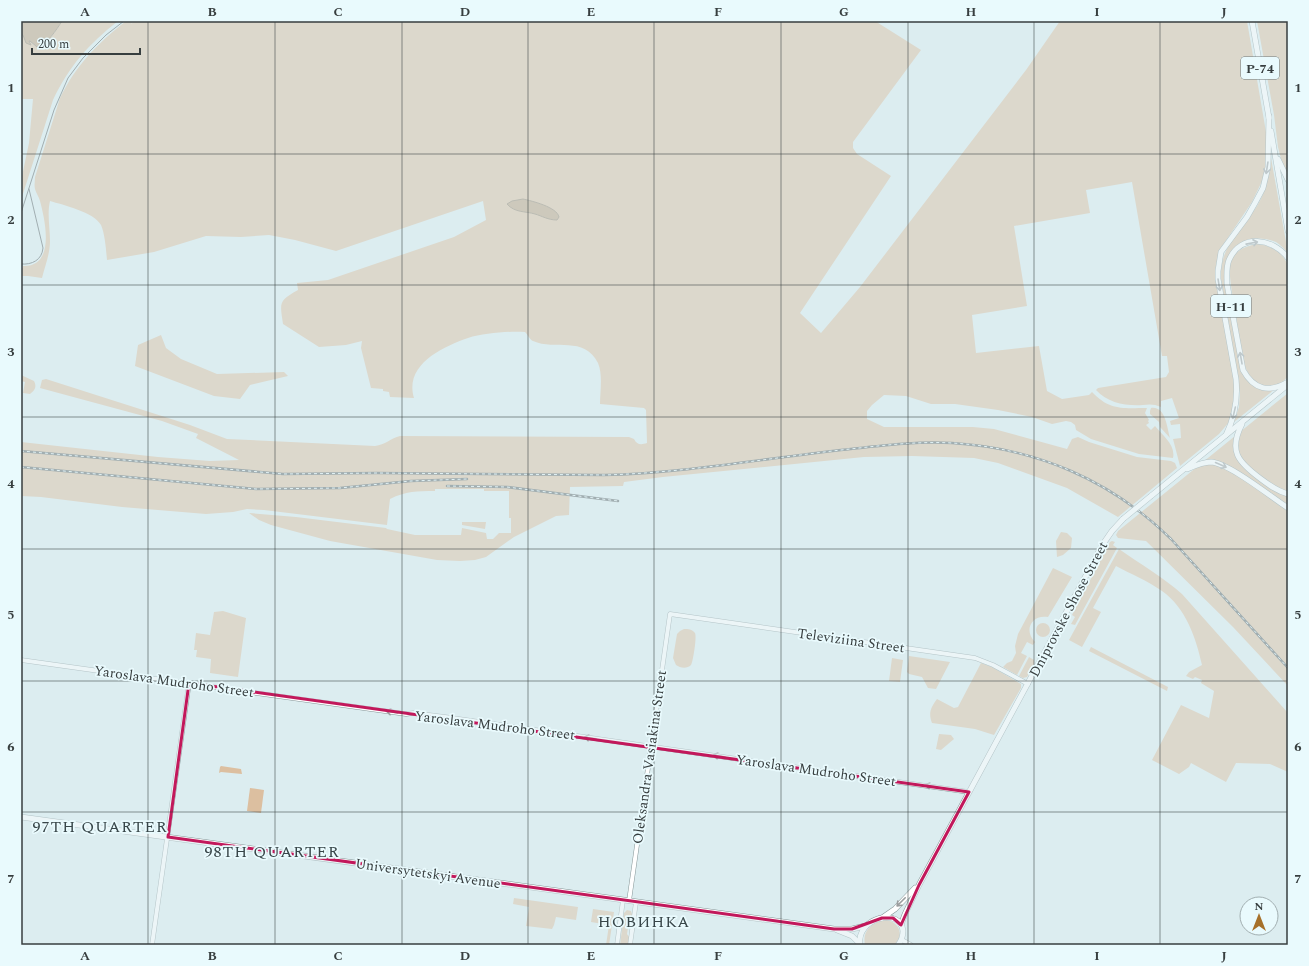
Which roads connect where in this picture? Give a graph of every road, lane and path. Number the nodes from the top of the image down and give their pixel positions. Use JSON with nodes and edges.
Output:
{"nodes":[{"id":1,"x":1252,"y":21,"type":"edge"},
{"id":2,"x":1269,"y":116,"type":"junction"},
{"id":3,"x":1274,"y":149,"type":"junction"},
{"id":4,"x":1288,"y":180,"type":"edge"},
{"id":5,"x":1288,"y":231,"type":"edge"},
{"id":6,"x":1288,"y":258,"type":"edge"},
{"id":7,"x":1287,"y":384,"type":"edge"},
{"id":8,"x":1244,"y":420,"type":"junction"},
{"id":9,"x":1226,"y":435,"type":"junction"},
{"id":10,"x":1184,"y":469,"type":"junction"},
{"id":11,"x":1288,"y":494,"type":"edge"},
{"id":12,"x":1288,"y":508,"type":"edge"},
{"id":13,"x":670,"y":614,"type":"joint"},
{"id":14,"x":21,"y":660,"type":"edge"},
{"id":15,"x":190,"y":683,"type":"junction"},
{"id":16,"x":1028,"y":684,"type":"junction"},
{"id":17,"x":651,"y":746,"type":"junction"},
{"id":18,"x":969,"y":792,"type":"junction"},
{"id":19,"x":21,"y":817,"type":"edge"},
{"id":20,"x":168,"y":837,"type":"junction"},
{"id":21,"x":919,"y":885,"type":"junction"},
{"id":22,"x":623,"y":900,"type":"junction"},
{"id":23,"x":629,"y":901,"type":"junction"},
{"id":24,"x":636,"y":902,"type":"junction"},
{"id":25,"x":882,"y":918,"type":"junction"},
{"id":26,"x":901,"y":925,"type":"junction"},
{"id":27,"x":866,"y":926,"type":"junction"},
{"id":28,"x":834,"y":930,"type":"junction"},
{"id":29,"x":902,"y":940,"type":"junction"},
{"id":30,"x":152,"y":945,"type":"edge"},
{"id":31,"x":617,"y":945,"type":"edge"},
{"id":32,"x":630,"y":945,"type":"edge"},
{"id":33,"x":860,"y":945,"type":"edge"},
{"id":34,"x":898,"y":945,"type":"edge"},
{"id":35,"x":911,"y":945,"type":"edge"}],
"edges":[{"from":1,"to":2,"type":"main road","number":"Р-74"},
{"from":2,"to":3,"type":"main road","number":"Р-74"},
{"from":2,"to":9,"type":"main road","one_way":true},
{"from":3,"to":4,"type":"main road"},
{"from":3,"to":5,"type":"main road","number":"Р-74"},
{"from":7,"to":6,"type":"main road","number":"Н-11","one_way":true},
{"from":7,"to":8,"type":"main road","name":"Dniprovske Shose Street"},
{"from":8,"to":9,"type":"main road","name":"Dniprovske Shose Street"},
{"from":8,"to":11,"type":"main road"},
{"from":9,"to":10,"type":"main road","name":"Dniprovske Shose Street"},
{"from":10,"to":12,"type":"main road","one_way":true},
{"from":10,"to":16,"type":"main road","name":"Dniprovske Shose Street","bridge":true},
{"from":13,"to":16,"type":"street","name":"Televiziina Street"},
{"from":13,"to":17,"type":"street","name":"Oleksandra Vasiakina Street"},
{"from":14,"to":15,"type":"street","name":"Yaroslava Mudroho Street"},
{"from":17,"to":15,"type":"street","name":"Yaroslava Mudroho Street","one_way":true},
{"from":15,"to":20,"type":"street"},
{"from":16,"to":18,"type":"main road","name":"Dniprovske Shose Street"},
{"from":18,"to":17,"type":"street","name":"Yaroslava Mudroho Street","one_way":true},
{"from":17,"to":23,"type":"street","name":"Oleksandra Vasiakina Street"},
{"from":18,"to":21,"type":"main road","name":"Dniprovske Shose Street"},
{"from":19,"to":20,"type":"main road","name":"Universytetskyi Avenue"},
{"from":20,"to":22,"type":"main road","name":"Universytetskyi Avenue"},
{"from":20,"to":30,"type":"street"},
{"from":21,"to":25,"type":"main road","one_way":true},
{"from":21,"to":26,"type":"main road","name":"Dniprovske Shose Street"},
{"from":22,"to":23,"type":"main road","name":"Universytetskyi Avenue"},
{"from":22,"to":31,"type":"street"},
{"from":23,"to":24,"type":"main road","name":"Universytetskyi Avenue"},
{"from":24,"to":28,"type":"main road","name":"Universytetskyi Avenue"},
{"from":24,"to":32,"type":"street"},
{"from":25,"to":26,"type":"main road"},
{"from":25,"to":27,"type":"main road"},
{"from":26,"to":29,"type":"main road"},
{"from":27,"to":28,"type":"main road"},
{"from":27,"to":33,"type":"main road"},
{"from":28,"to":33,"type":"main road"},
{"from":29,"to":34,"type":"main road"},
{"from":29,"to":35,"type":"street"}]}
